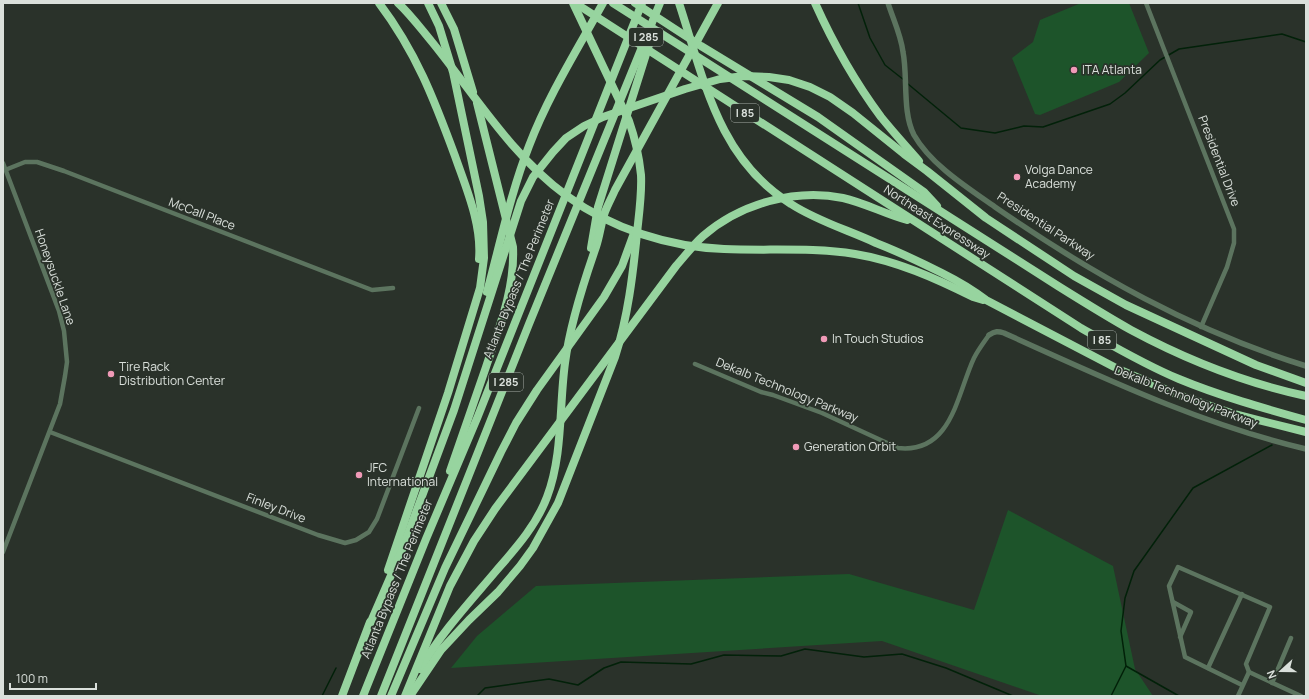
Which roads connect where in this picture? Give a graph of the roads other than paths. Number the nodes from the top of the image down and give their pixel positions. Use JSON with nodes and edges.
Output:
{"nodes":[{"id":1,"x":379,"y":3,"type":"edge"},
{"id":2,"x":398,"y":3,"type":"edge"},
{"id":3,"x":428,"y":3,"type":"edge"},
{"id":4,"x":441,"y":3,"type":"edge"},
{"id":5,"x":574,"y":3,"type":"edge"},
{"id":6,"x":603,"y":3,"type":"edge"},
{"id":7,"x":613,"y":3,"type":"edge"},
{"id":8,"x":635,"y":3,"type":"edge"},
{"id":9,"x":642,"y":3,"type":"edge"},
{"id":10,"x":679,"y":3,"type":"edge"},
{"id":11,"x":718,"y":3,"type":"edge"},
{"id":12,"x":815,"y":3,"type":"edge"},
{"id":13,"x":888,"y":3,"type":"edge"},
{"id":14,"x":1146,"y":3,"type":"edge"},
{"id":15,"x":661,"y":4,"type":"edge"},
{"id":16,"x":636,"y":71,"type":"junction"},
{"id":17,"x":3,"y":163,"type":"edge"},
{"id":18,"x":5,"y":170,"type":"junction"},
{"id":19,"x":927,"y":171,"type":"junction"},
{"id":20,"x":946,"y":215,"type":"junction"},
{"id":21,"x":638,"y":220,"type":"junction"},
{"id":22,"x":916,"y":222,"type":"junction"},
{"id":23,"x":499,"y":260,"type":"junction"},
{"id":24,"x":586,"y":274,"type":"junction"},
{"id":25,"x":393,"y":288,"type":"dead end"},
{"id":26,"x":986,"y":300,"type":"junction"},
{"id":27,"x":470,"y":319,"type":"junction"},
{"id":28,"x":1201,"y":327,"type":"junction"},
{"id":29,"x":989,"y":335,"type":"joint"},
{"id":30,"x":695,"y":364,"type":"dead end"},
{"id":31,"x":1306,"y":366,"type":"edge"},
{"id":32,"x":1306,"y":383,"type":"edge"},
{"id":33,"x":1306,"y":396,"type":"edge"},
{"id":34,"x":419,"y":408,"type":"dead end"},
{"id":35,"x":1306,"y":420,"type":"edge"},
{"id":36,"x":50,"y":432,"type":"junction"},
{"id":37,"x":1306,"y":432,"type":"edge"},
{"id":38,"x":1306,"y":449,"type":"edge"},
{"id":39,"x":426,"y":539,"type":"junction"},
{"id":40,"x":3,"y":552,"type":"edge"},
{"id":41,"x":1242,"y":594,"type":"junction"},
{"id":42,"x":1173,"y":602,"type":"junction"},
{"id":43,"x":369,"y":626,"type":"junction"},
{"id":44,"x":1180,"y":637,"type":"junction"},
{"id":45,"x":1291,"y":638,"type":"dead end"},
{"id":46,"x":1208,"y":668,"type":"junction"},
{"id":47,"x":1249,"y":672,"type":"junction"},
{"id":48,"x":1272,"y":683,"type":"junction"},
{"id":49,"x":1242,"y":685,"type":"junction"},
{"id":50,"x":342,"y":696,"type":"edge"},
{"id":51,"x":363,"y":696,"type":"edge"},
{"id":52,"x":381,"y":696,"type":"edge"},
{"id":53,"x":391,"y":696,"type":"edge"},
{"id":54,"x":405,"y":696,"type":"edge"},
{"id":55,"x":410,"y":696,"type":"edge"},
{"id":56,"x":1238,"y":696,"type":"edge"},
{"id":57,"x":1301,"y":696,"type":"edge"}],
"edges":[{"from":1,"to":27,"type":"highway"},
{"from":2,"to":26,"type":"highway"},
{"from":3,"to":27,"type":"highway"},
{"from":4,"to":39,"type":"highway"},
{"from":5,"to":21,"type":"highway"},
{"from":5,"to":22,"type":"highway","name":"Northeast Expressway","number":"I 85"},
{"from":6,"to":23,"type":"highway"},
{"from":7,"to":20,"type":"highway","name":"Northeast Expressway","number":"I 85"},
{"from":8,"to":20,"type":"highway"},
{"from":9,"to":39,"type":"highway","name":"Atlanta Bypass / The Perimeter","number":"I 285"},
{"from":10,"to":26,"type":"highway"},
{"from":11,"to":24,"type":"highway"},
{"from":12,"to":19,"type":"highway"},
{"from":13,"to":28,"type":"street","name":"Presidential Parkway"},
{"from":14,"to":28,"type":"street","name":"Presidential Drive"},
{"from":15,"to":16,"type":"highway","number":"I 285"},
{"from":16,"to":24,"type":"highway"},
{"from":16,"to":52,"type":"highway","number":"I 285"},
{"from":17,"to":18,"type":"street","name":"Honeysuckle Lane"},
{"from":18,"to":25,"type":"street","name":"McCall Place"},
{"from":18,"to":36,"type":"street","name":"Honeysuckle Lane"},
{"from":19,"to":23,"type":"highway"},
{"from":19,"to":32,"type":"highway"},
{"from":20,"to":33,"type":"highway","name":"Northeast Expressway","number":"I 85"},
{"from":21,"to":53,"type":"highway"},
{"from":21,"to":55,"type":"highway"},
{"from":22,"to":35,"type":"highway","name":"Northeast Expressway","number":"I 85"},
{"from":22,"to":54,"type":"highway"},
{"from":23,"to":43,"type":"highway"},
{"from":24,"to":54,"type":"highway"},
{"from":26,"to":37,"type":"highway"},
{"from":27,"to":43,"type":"highway"},
{"from":28,"to":31,"type":"street","name":"Presidential Parkway"},
{"from":29,"to":30,"type":"street","name":"Dekalb Technology Parkway"},
{"from":29,"to":38,"type":"street","name":"Dekalb Technology Parkway"},
{"from":34,"to":36,"type":"street","name":"Finley Drive"},
{"from":36,"to":40,"type":"street","name":"Honeysuckle Lane"},
{"from":39,"to":51,"type":"highway","name":"Atlanta Bypass / The Perimeter","number":"I 285"},
{"from":41,"to":42,"type":"street"},
{"from":41,"to":46,"type":"street"},
{"from":41,"to":47,"type":"street"},
{"from":42,"to":44,"type":"street"},
{"from":42,"to":44,"type":"street"},
{"from":43,"to":50,"type":"highway"},
{"from":44,"to":46,"type":"street"},
{"from":45,"to":48,"type":"street"},
{"from":46,"to":49,"type":"street"},
{"from":47,"to":48,"type":"street"},
{"from":47,"to":49,"type":"street"},
{"from":48,"to":57,"type":"street"},
{"from":49,"to":56,"type":"street"}]}
